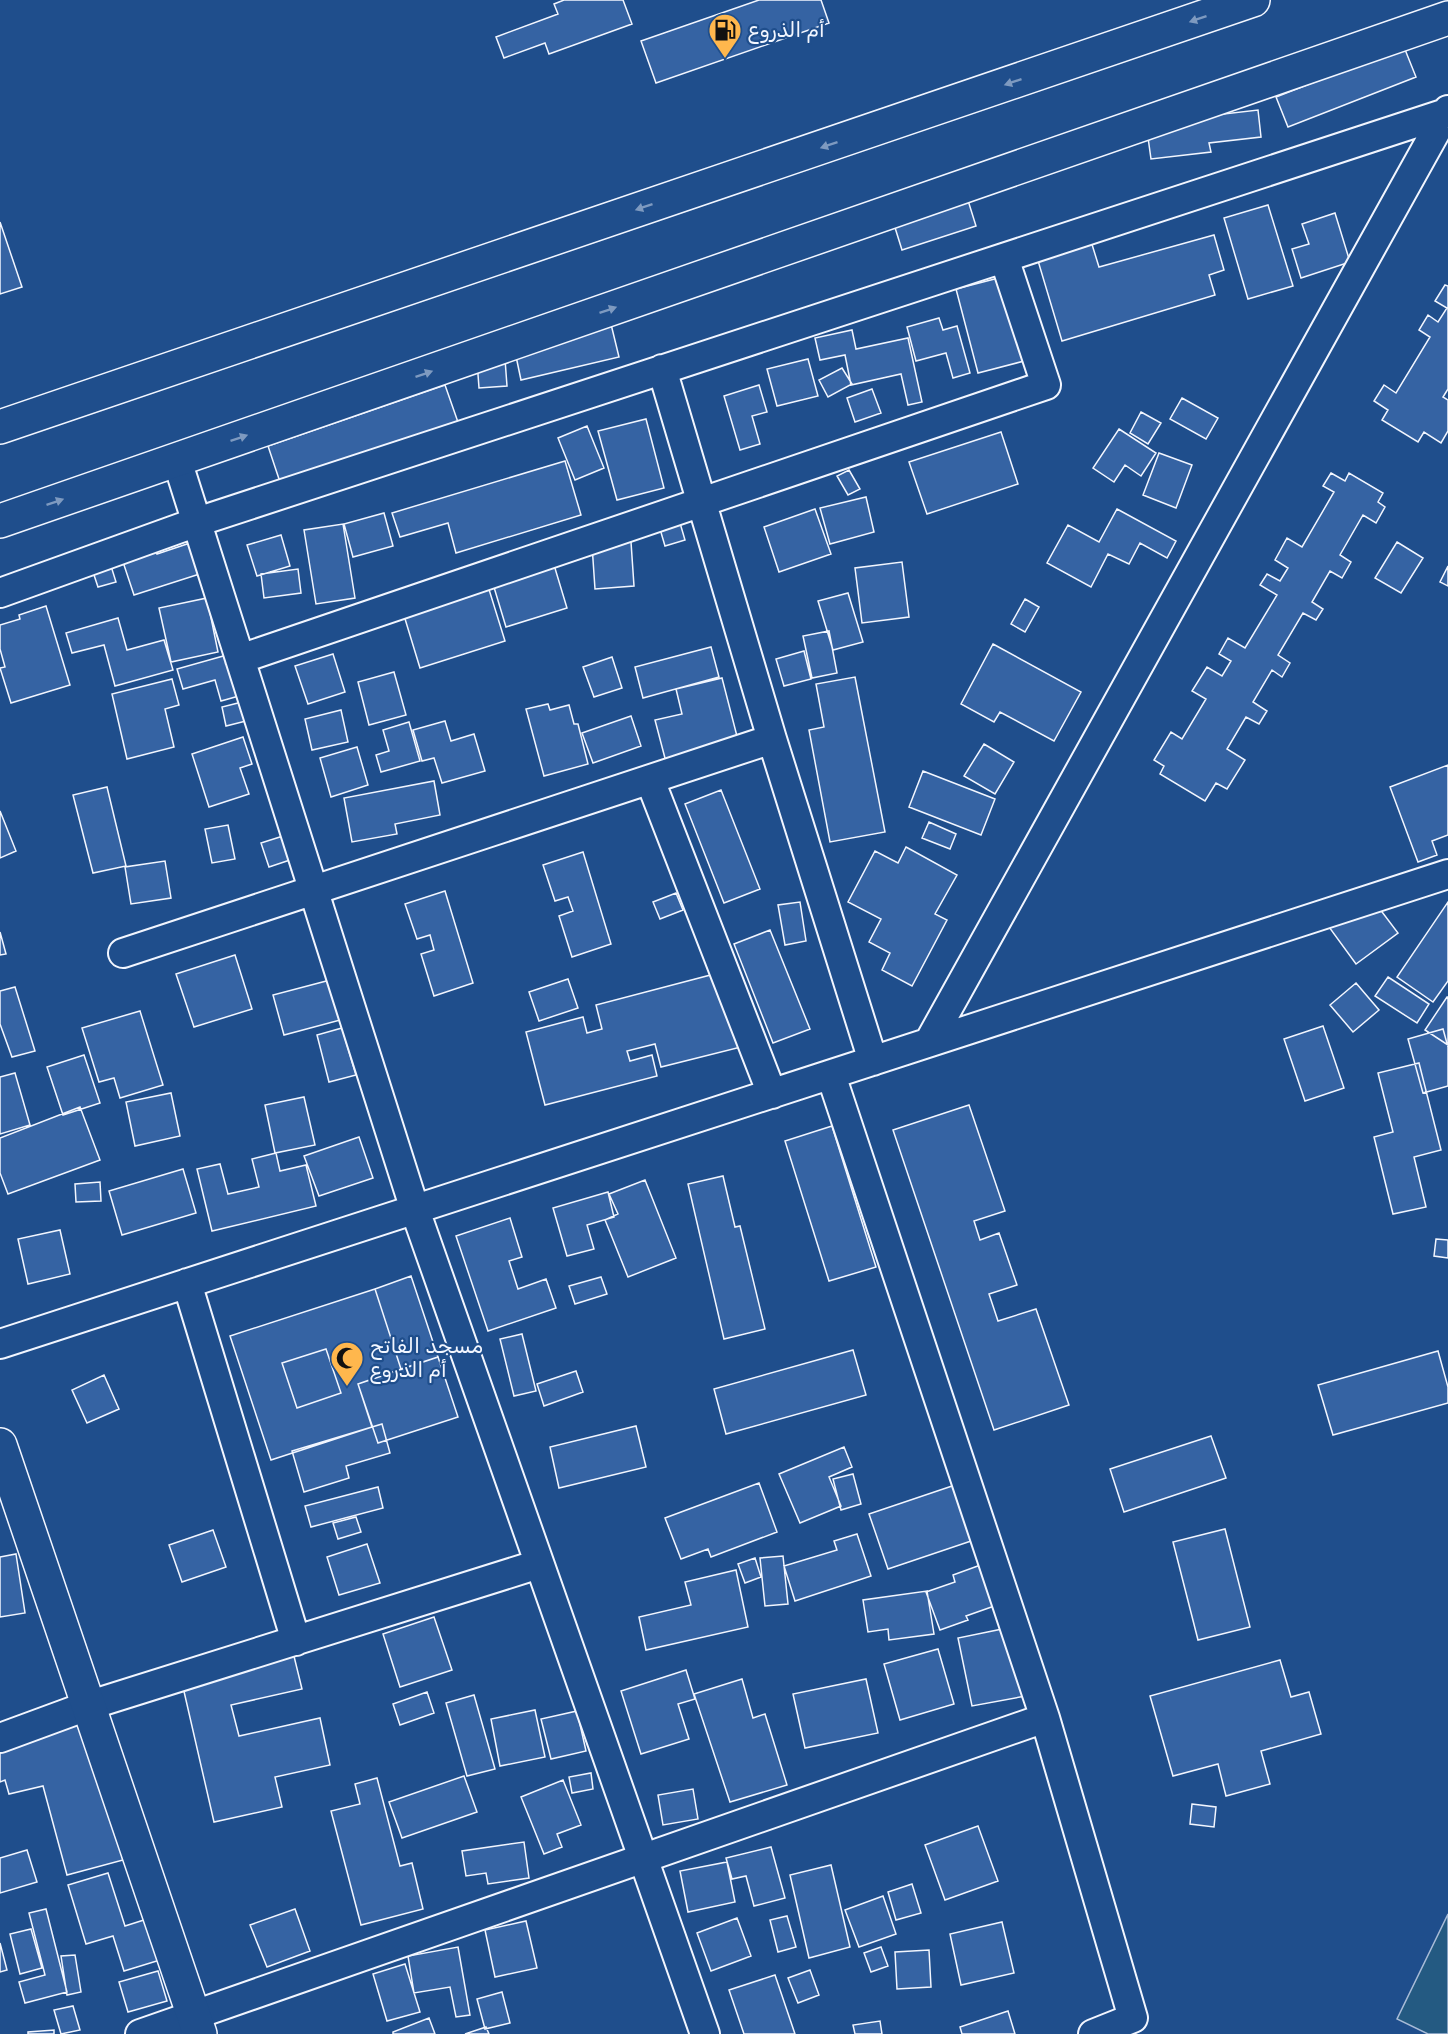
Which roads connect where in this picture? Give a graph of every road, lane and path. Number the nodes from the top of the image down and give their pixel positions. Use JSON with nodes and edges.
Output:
{"nodes":[{"id":1,"x":1254,"y":0,"type":"edge"},
{"id":2,"x":1448,"y":18,"type":"edge"},
{"id":3,"x":1447,"y":111,"type":"edge"},
{"id":4,"x":1004,"y":258,"type":"junction"},
{"id":5,"x":662,"y":369,"type":"junction"},
{"id":6,"x":0,"y":427,"type":"edge"},
{"id":7,"x":182,"y":476,"type":"dead end"},
{"id":8,"x":702,"y":502,"type":"junction"},
{"id":9,"x":0,"y":521,"type":"edge"},
{"id":10,"x":197,"y":522,"type":"junction"},
{"id":11,"x":0,"y":593,"type":"edge"},
{"id":12,"x":240,"y":659,"type":"junction"},
{"id":13,"x":772,"y":739,"type":"junction"},
{"id":14,"x":650,"y":780,"type":"junction"},
{"id":15,"x":1448,"y":874,"type":"edge"},
{"id":16,"x":313,"y":891,"type":"junction"},
{"id":17,"x":123,"y":953,"type":"dead end"},
{"id":18,"x":929,"y":1042,"type":"junction"},
{"id":19,"x":873,"y":1061,"type":"junction"},
{"id":20,"x":831,"y":1075,"type":"junction"},
{"id":21,"x":772,"y":1094,"type":"junction"},
{"id":22,"x":414,"y":1210,"type":"junction"},
{"id":23,"x":187,"y":1283,"type":"junction"},
{"id":24,"x":0,"y":1344,"type":"edge"},
{"id":25,"x":0,"y":1445,"type":"edge"},
{"id":26,"x":539,"y":1564,"type":"junction"},
{"id":27,"x":296,"y":1641,"type":"junction"},
{"id":28,"x":87,"y":1706,"type":"junction"},
{"id":29,"x":1045,"y":1718,"type":"junction"},
{"id":30,"x":0,"y":1738,"type":"edge"},
{"id":31,"x":643,"y":1858,"type":"junction"},
{"id":32,"x":197,"y":2025,"type":"edge"},
{"id":33,"x":140,"y":2034,"type":"edge"},
{"id":34,"x":705,"y":2034,"type":"edge"},
{"id":35,"x":1093,"y":2034,"type":"edge"}],
"edges":[{"from":1,"to":6,"type":"main road","one_way":true},
{"from":9,"to":2,"type":"main road","one_way":true},
{"from":3,"to":4,"type":"street"},
{"from":3,"to":18,"type":"street"},
{"from":4,"to":5,"type":"street"},
{"from":4,"to":8,"type":"street"},
{"from":5,"to":8,"type":"street"},
{"from":5,"to":10,"type":"street"},
{"from":7,"to":10,"type":"street"},
{"from":8,"to":12,"type":"street"},
{"from":8,"to":13,"type":"street"},
{"from":10,"to":11,"type":"street"},
{"from":10,"to":12,"type":"street"},
{"from":12,"to":16,"type":"street"},
{"from":13,"to":14,"type":"street"},
{"from":13,"to":19,"type":"street"},
{"from":14,"to":16,"type":"street"},
{"from":14,"to":21,"type":"street"},
{"from":15,"to":18,"type":"street"},
{"from":16,"to":17,"type":"street"},
{"from":16,"to":22,"type":"street"},
{"from":18,"to":19,"type":"street"},
{"from":19,"to":20,"type":"street"},
{"from":20,"to":21,"type":"street"},
{"from":20,"to":29,"type":"street"},
{"from":21,"to":22,"type":"street"},
{"from":22,"to":23,"type":"street"},
{"from":22,"to":26,"type":"street"},
{"from":23,"to":24,"type":"street"},
{"from":23,"to":27,"type":"street"},
{"from":25,"to":28,"type":"main road"},
{"from":26,"to":27,"type":"street"},
{"from":26,"to":31,"type":"street"},
{"from":27,"to":28,"type":"street"},
{"from":28,"to":30,"type":"street"},
{"from":28,"to":32,"type":"main road"},
{"from":29,"to":31,"type":"street"},
{"from":29,"to":35,"type":"street"},
{"from":31,"to":32,"type":"street"},
{"from":31,"to":34,"type":"street"},
{"from":32,"to":33,"type":"street"}]}
